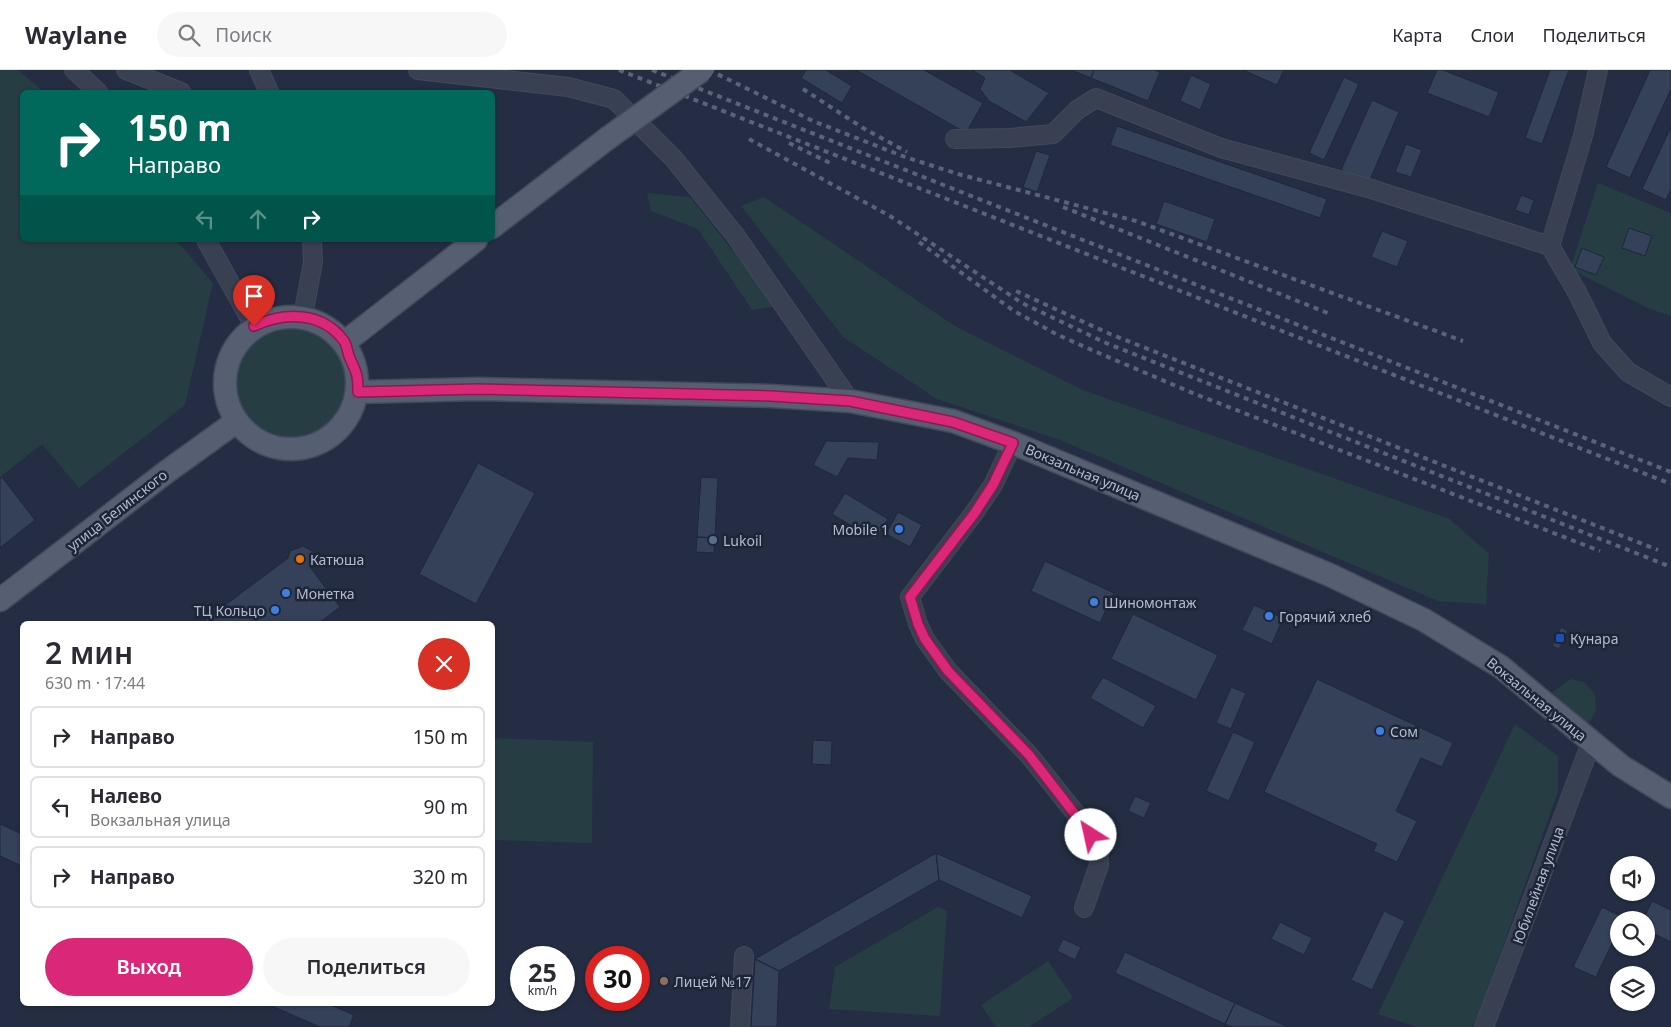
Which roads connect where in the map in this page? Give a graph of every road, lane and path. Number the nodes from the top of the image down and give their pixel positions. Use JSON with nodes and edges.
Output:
{"nodes":[{"id":1,"x":74,"y":70,"type":"edge"},
{"id":2,"x":126,"y":70,"type":"edge"},
{"id":3,"x":258,"y":70,"type":"edge"},
{"id":4,"x":418,"y":70,"type":"edge"},
{"id":5,"x":702,"y":70,"type":"edge"},
{"id":6,"x":1598,"y":70,"type":"edge"},
{"id":7,"x":96,"y":90,"type":"edge"},
{"id":8,"x":176,"y":90,"type":"edge"},
{"id":9,"x":268,"y":90,"type":"edge"},
{"id":10,"x":955,"y":139,"type":"dead end"},
{"id":11,"x":495,"y":225,"type":"edge"},
{"id":12,"x":207,"y":242,"type":"edge"},
{"id":13,"x":312,"y":242,"type":"edge"},
{"id":14,"x":473,"y":242,"type":"edge"},
{"id":15,"x":1550,"y":246,"type":"junction"},
{"id":16,"x":303,"y":316,"type":"junction"},
{"id":17,"x":254,"y":326,"type":"junction"},
{"id":18,"x":345,"y":342,"type":"junction"},
{"id":19,"x":358,"y":392,"type":"junction"},
{"id":20,"x":1671,"y":397,"type":"edge"},
{"id":21,"x":850,"y":401,"type":"junction"},
{"id":22,"x":237,"y":422,"type":"junction"},
{"id":23,"x":1013,"y":443,"type":"junction"},
{"id":24,"x":0,"y":600,"type":"edge"},
{"id":25,"x":1591,"y":743,"type":"junction"},
{"id":26,"x":1671,"y":797,"type":"edge"},
{"id":27,"x":1084,"y":908,"type":"dead end"},
{"id":28,"x":744,"y":956,"type":"dead end"},
{"id":29,"x":740,"y":1027,"type":"edge"},
{"id":30,"x":1484,"y":1027,"type":"edge"}],
"edges":[{"from":1,"to":7,"type":"street"},
{"from":2,"to":8,"type":"street"},
{"from":3,"to":9,"type":"street"},
{"from":4,"to":21,"type":"street"},
{"from":5,"to":11,"type":"main road","bridge":true},
{"from":6,"to":15,"type":"street"},
{"from":10,"to":15,"type":"street"},
{"from":12,"to":17,"type":"street"},
{"from":13,"to":16,"type":"street"},
{"from":14,"to":18,"type":"main road"},
{"from":15,"to":20,"type":"street"},
{"from":16,"to":17,"type":"main road"},
{"from":16,"to":18,"type":"main road"},
{"from":17,"to":22,"type":"main road"},
{"from":18,"to":19,"type":"main road"},
{"from":19,"to":21,"type":"main road","name":"Вокзальная улица"},
{"from":19,"to":22,"type":"main road"},
{"from":21,"to":23,"type":"main road","name":"Вокзальная улица"},
{"from":22,"to":24,"type":"main road","name":"улица Белинского"},
{"from":23,"to":25,"type":"main road","name":"Вокзальная улица"},
{"from":23,"to":27,"type":"street"},
{"from":25,"to":26,"type":"main road","name":"Вокзальная улица"},
{"from":25,"to":30,"type":"street","name":"Юбилейная улица"},
{"from":28,"to":29,"type":"street"}]}
